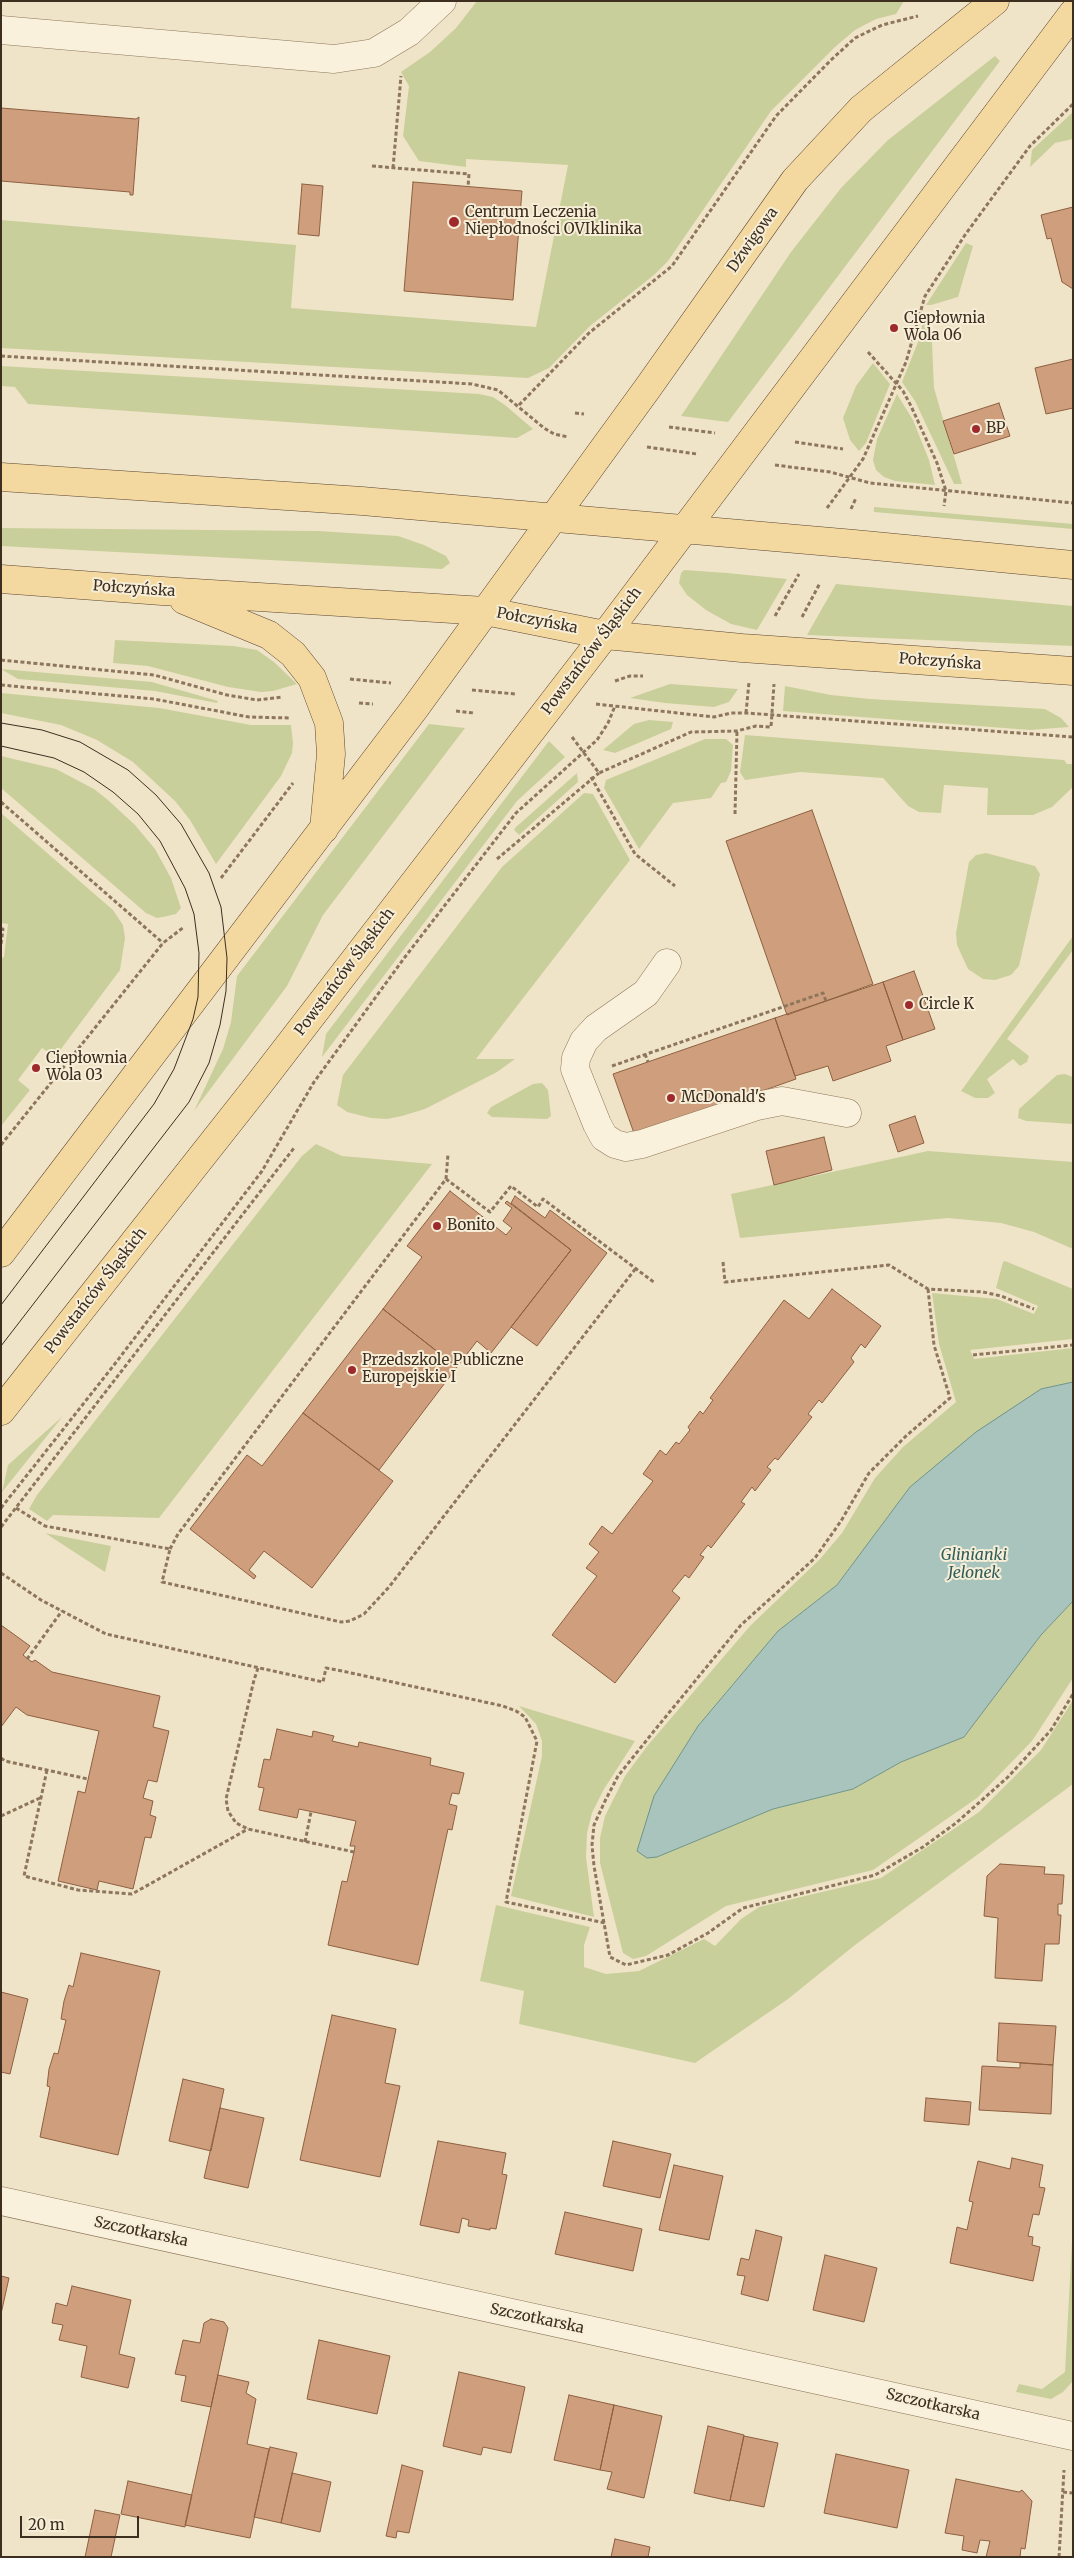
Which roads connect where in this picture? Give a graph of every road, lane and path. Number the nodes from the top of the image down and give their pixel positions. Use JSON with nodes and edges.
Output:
{"nodes":[{"id":1,"x":442,"y":1,"type":"edge"},
{"id":2,"x":995,"y":1,"type":"edge"},
{"id":3,"x":1073,"y":12,"type":"edge"},
{"id":4,"x":921,"y":16,"type":"dead end"},
{"id":5,"x":1,"y":30,"type":"edge"},
{"id":6,"x":402,"y":66,"type":"dead end"},
{"id":7,"x":1073,"y":104,"type":"edge"},
{"id":8,"x":372,"y":166,"type":"dead end"},
{"id":9,"x":393,"y":168,"type":"junction"},
{"id":10,"x":468,"y":187,"type":"dead end"},
{"id":11,"x":868,"y":352,"type":"dead end"},
{"id":12,"x":1,"y":356,"type":"edge"},
{"id":13,"x":897,"y":383,"type":"junction"},
{"id":14,"x":519,"y":405,"type":"junction"},
{"id":15,"x":575,"y":413,"type":"dead end"},
{"id":16,"x":584,"y":414,"type":"dead end"},
{"id":17,"x":668,"y":427,"type":"dead end"},
{"id":18,"x":718,"y":433,"type":"dead end"},
{"id":19,"x":566,"y":437,"type":"dead end"},
{"id":20,"x":796,"y":442,"type":"dead end"},
{"id":21,"x":655,"y":448,"type":"dead end"},
{"id":22,"x":842,"y":449,"type":"dead end"},
{"id":23,"x":702,"y":454,"type":"dead end"},
{"id":24,"x":797,"y":468,"type":"dead end"},
{"id":25,"x":1,"y":477,"type":"edge"},
{"id":26,"x":849,"y":477,"type":"junction"},
{"id":27,"x":946,"y":491,"type":"junction"},
{"id":28,"x":856,"y":498,"type":"dead end"},
{"id":29,"x":1073,"y":503,"type":"edge"},
{"id":30,"x":828,"y":505,"type":"dead end"},
{"id":31,"x":944,"y":506,"type":"dead end"},
{"id":32,"x":851,"y":510,"type":"dead end"},
{"id":33,"x":553,"y":518,"type":"junction"},
{"id":34,"x":684,"y":529,"type":"junction"},
{"id":35,"x":1073,"y":565,"type":"edge"},
{"id":36,"x":1,"y":579,"type":"edge"},
{"id":37,"x":796,"y":579,"type":"dead end"},
{"id":38,"x":820,"y":583,"type":"dead end"},
{"id":39,"x":162,"y":591,"type":"junction"},
{"id":40,"x":485,"y":611,"type":"junction"},
{"id":41,"x":770,"y":624,"type":"dead end"},
{"id":42,"x":798,"y":624,"type":"dead end"},
{"id":43,"x":605,"y":634,"type":"junction"},
{"id":44,"x":1,"y":660,"type":"edge"},
{"id":45,"x":1073,"y":671,"type":"edge"},
{"id":46,"x":652,"y":676,"type":"dead end"},
{"id":47,"x":749,"y":676,"type":"dead end"},
{"id":48,"x":343,"y":679,"type":"dead end"},
{"id":49,"x":774,"y":680,"type":"dead end"},
{"id":50,"x":612,"y":682,"type":"dead end"},
{"id":51,"x":392,"y":683,"type":"dead end"},
{"id":52,"x":738,"y":683,"type":"dead end"},
{"id":53,"x":748,"y":684,"type":"junction"},
{"id":54,"x":1,"y":685,"type":"edge"},
{"id":55,"x":757,"y":685,"type":"dead end"},
{"id":56,"x":765,"y":686,"type":"dead end"},
{"id":57,"x":773,"y":687,"type":"junction"},
{"id":58,"x":288,"y":696,"type":"dead end"},
{"id":59,"x":594,"y":698,"type":"dead end"},
{"id":60,"x":349,"y":702,"type":"dead end"},
{"id":61,"x":378,"y":705,"type":"dead end"},
{"id":62,"x":615,"y":706,"type":"junction"},
{"id":63,"x":746,"y":713,"type":"junction"},
{"id":64,"x":772,"y":716,"type":"junction"},
{"id":65,"x":292,"y":718,"type":"dead end"},
{"id":66,"x":566,"y":730,"type":"dead end"},
{"id":67,"x":737,"y":731,"type":"junction"},
{"id":68,"x":1073,"y":737,"type":"edge"},
{"id":69,"x":584,"y":753,"type":"junction"},
{"id":70,"x":599,"y":773,"type":"junction"},
{"id":71,"x":592,"y":778,"type":"junction"},
{"id":72,"x":294,"y":781,"type":"dead end"},
{"id":73,"x":1,"y":802,"type":"edge"},
{"id":74,"x":735,"y":814,"type":"dead end"},
{"id":75,"x":324,"y":829,"type":"junction"},
{"id":76,"x":497,"y":859,"type":"dead end"},
{"id":77,"x":221,"y":878,"type":"dead end"},
{"id":78,"x":675,"y":886,"type":"dead end"},
{"id":79,"x":184,"y":927,"type":"dead end"},
{"id":80,"x":1,"y":928,"type":"edge"},
{"id":81,"x":163,"y":943,"type":"junction"},
{"id":82,"x":1,"y":944,"type":"edge"},
{"id":83,"x":667,"y":963,"type":"dead end"},
{"id":84,"x":826,"y":1001,"type":"dead end"},
{"id":85,"x":646,"y":1054,"type":"junction"},
{"id":86,"x":648,"y":1062,"type":"dead end"},
{"id":87,"x":609,"y":1067,"type":"dead end"},
{"id":88,"x":847,"y":1113,"type":"dead end"},
{"id":89,"x":1,"y":1145,"type":"edge"},
{"id":90,"x":294,"y":1148,"type":"dead end"},
{"id":91,"x":448,"y":1154,"type":"dead end"},
{"id":92,"x":446,"y":1179,"type":"junction"},
{"id":93,"x":1,"y":1253,"type":"edge"},
{"id":94,"x":723,"y":1262,"type":"dead end"},
{"id":95,"x":636,"y":1268,"type":"junction"},
{"id":96,"x":655,"y":1284,"type":"dead end"},
{"id":97,"x":928,"y":1289,"type":"junction"},
{"id":98,"x":1034,"y":1308,"type":"dead end"},
{"id":99,"x":1073,"y":1345,"type":"edge"},
{"id":100,"x":973,"y":1355,"type":"dead end"},
{"id":101,"x":1,"y":1412,"type":"edge"},
{"id":102,"x":1,"y":1508,"type":"edge"},
{"id":103,"x":16,"y":1508,"type":"junction"},
{"id":104,"x":1,"y":1527,"type":"edge"},
{"id":105,"x":170,"y":1549,"type":"junction"},
{"id":106,"x":1,"y":1573,"type":"edge"},
{"id":107,"x":62,"y":1611,"type":"junction"},
{"id":108,"x":28,"y":1659,"type":"dead end"},
{"id":109,"x":258,"y":1668,"type":"junction"},
{"id":110,"x":1073,"y":1694,"type":"edge"},
{"id":111,"x":1,"y":1758,"type":"edge"},
{"id":112,"x":47,"y":1770,"type":"junction"},
{"id":113,"x":88,"y":1778,"type":"dead end"},
{"id":114,"x":41,"y":1798,"type":"junction"},
{"id":115,"x":311,"y":1812,"type":"dead end"},
{"id":116,"x":1,"y":1816,"type":"edge"},
{"id":117,"x":248,"y":1829,"type":"junction"},
{"id":118,"x":305,"y":1842,"type":"junction"},
{"id":119,"x":354,"y":1852,"type":"dead end"},
{"id":120,"x":605,"y":1923,"type":"junction"},
{"id":121,"x":1,"y":2201,"type":"edge"},
{"id":122,"x":1073,"y":2436,"type":"edge"},
{"id":123,"x":1062,"y":2462,"type":"dead end"},
{"id":124,"x":1064,"y":2492,"type":"junction"},
{"id":125,"x":1073,"y":2493,"type":"edge"},
{"id":126,"x":1059,"y":2557,"type":"edge"}],
"edges":[{"from":1,"to":5,"type":"street"},
{"from":2,"to":33,"type":"main road","name":"Dźwigowa"},
{"from":3,"to":34,"type":"main road"},
{"from":4,"to":14,"type":"path"},
{"from":6,"to":9,"type":"path"},
{"from":7,"to":13,"type":"path"},
{"from":8,"to":9,"type":"path"},
{"from":9,"to":10,"type":"path"},
{"from":11,"to":13,"type":"path"},
{"from":12,"to":14,"type":"path"},
{"from":13,"to":26,"type":"path"},
{"from":13,"to":27,"type":"path"},
{"from":14,"to":19,"type":"path"},
{"from":15,"to":16,"type":"path"},
{"from":17,"to":18,"type":"path"},
{"from":20,"to":22,"type":"path"},
{"from":21,"to":23,"type":"path"},
{"from":24,"to":26,"type":"path"},
{"from":25,"to":33,"type":"main road"},
{"from":26,"to":27,"type":"path"},
{"from":26,"to":30,"type":"path"},
{"from":27,"to":29,"type":"path"},
{"from":27,"to":31,"type":"path"},
{"from":28,"to":32,"type":"path"},
{"from":33,"to":34,"type":"main road"},
{"from":33,"to":40,"type":"main road"},
{"from":34,"to":35,"type":"main road"},
{"from":34,"to":43,"type":"main road","name":"Powstańców Śląskich"},
{"from":36,"to":39,"type":"main road","name":"Połczyńska"},
{"from":37,"to":41,"type":"path"},
{"from":38,"to":42,"type":"path"},
{"from":39,"to":40,"type":"main road","name":"Połczyńska"},
{"from":39,"to":75,"type":"main road"},
{"from":40,"to":43,"type":"main road","name":"Połczyńska"},
{"from":40,"to":75,"type":"main road"},
{"from":43,"to":45,"type":"main road","name":"Połczyńska"},
{"from":43,"to":101,"type":"main road","name":"Powstańców Śląskich"},
{"from":44,"to":58,"type":"path"},
{"from":46,"to":50,"type":"path"},
{"from":47,"to":53,"type":"path"},
{"from":48,"to":51,"type":"path"},
{"from":49,"to":57,"type":"path"},
{"from":52,"to":53,"type":"path"},
{"from":53,"to":55,"type":"path"},
{"from":53,"to":63,"type":"path"},
{"from":54,"to":65,"type":"path"},
{"from":56,"to":57,"type":"path"},
{"from":57,"to":64,"type":"path"},
{"from":59,"to":62,"type":"path"},
{"from":60,"to":61,"type":"path"},
{"from":62,"to":63,"type":"path"},
{"from":62,"to":69,"type":"path"},
{"from":63,"to":64,"type":"path"},
{"from":64,"to":67,"type":"path"},
{"from":64,"to":68,"type":"path"},
{"from":66,"to":69,"type":"path"},
{"from":67,"to":70,"type":"path"},
{"from":67,"to":74,"type":"path"},
{"from":69,"to":70,"type":"path"},
{"from":69,"to":102,"type":"path"},
{"from":70,"to":71,"type":"path"},
{"from":71,"to":76,"type":"path"},
{"from":71,"to":78,"type":"path"},
{"from":72,"to":77,"type":"path"},
{"from":73,"to":81,"type":"path"},
{"from":75,"to":93,"type":"main road"},
{"from":79,"to":81,"type":"path"},
{"from":80,"to":82,"type":"path"},
{"from":81,"to":89,"type":"path"},
{"from":83,"to":88,"type":"street"},
{"from":84,"to":85,"type":"path"},
{"from":85,"to":86,"type":"path"},
{"from":85,"to":87,"type":"path"},
{"from":90,"to":103,"type":"path"},
{"from":91,"to":92,"type":"path"},
{"from":92,"to":95,"type":"path"},
{"from":92,"to":105,"type":"path"},
{"from":94,"to":97,"type":"path"},
{"from":95,"to":96,"type":"path"},
{"from":95,"to":105,"type":"path"},
{"from":97,"to":98,"type":"path"},
{"from":97,"to":120,"type":"path"},
{"from":99,"to":100,"type":"path"},
{"from":103,"to":104,"type":"path"},
{"from":103,"to":105,"type":"path"},
{"from":106,"to":107,"type":"path"},
{"from":107,"to":108,"type":"path"},
{"from":107,"to":109,"type":"path"},
{"from":109,"to":117,"type":"path"},
{"from":109,"to":120,"type":"path"},
{"from":110,"to":120,"type":"path"},
{"from":111,"to":112,"type":"path"},
{"from":112,"to":113,"type":"path"},
{"from":112,"to":114,"type":"path"},
{"from":114,"to":116,"type":"path"},
{"from":114,"to":117,"type":"path"},
{"from":115,"to":118,"type":"path"},
{"from":117,"to":118,"type":"path"},
{"from":118,"to":119,"type":"path"},
{"from":121,"to":122,"type":"street","name":"Szczotkarska"},
{"from":123,"to":124,"type":"path"},
{"from":124,"to":125,"type":"path"},
{"from":124,"to":126,"type":"path"}]}
